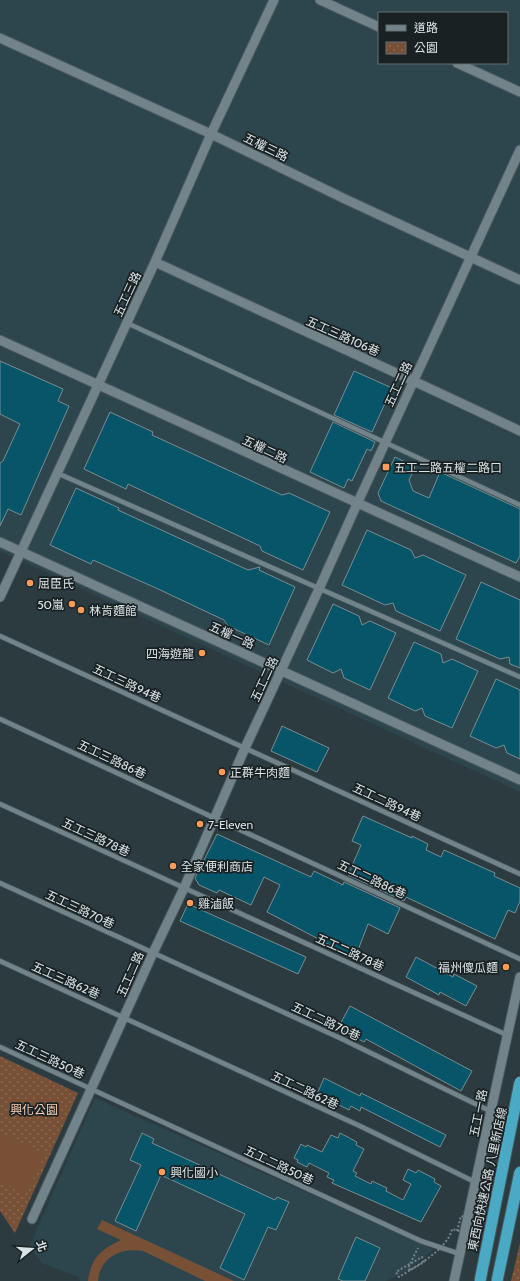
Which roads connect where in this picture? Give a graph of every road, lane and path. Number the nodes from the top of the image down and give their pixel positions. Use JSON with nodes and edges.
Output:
{"nodes":[{"id":1,"x":274,"y":0,"type":"edge"},
{"id":2,"x":320,"y":0,"type":"edge"},
{"id":3,"x":378,"y":27,"type":"edge"},
{"id":4,"x":0,"y":38,"type":"edge"},
{"id":5,"x":459,"y":64,"type":"edge"},
{"id":6,"x":520,"y":92,"type":"edge"},
{"id":7,"x":211,"y":134,"type":"junction"},
{"id":8,"x":520,"y":150,"type":"edge"},
{"id":9,"x":470,"y":256,"type":"junction"},
{"id":10,"x":155,"y":262,"type":"junction"},
{"id":11,"x":520,"y":280,"type":"edge"},
{"id":12,"x":127,"y":323,"type":"junction"},
{"id":13,"x":0,"y":340,"type":"edge"},
{"id":14,"x":413,"y":380,"type":"junction"},
{"id":15,"x":98,"y":385,"type":"junction"},
{"id":16,"x":520,"y":431,"type":"edge"},
{"id":17,"x":385,"y":442,"type":"junction"},
{"id":18,"x":57,"y":473,"type":"junction"},
{"id":19,"x":357,"y":504,"type":"junction"},
{"id":20,"x":520,"y":505,"type":"edge"},
{"id":21,"x":0,"y":542,"type":"edge"},
{"id":22,"x":20,"y":552,"type":"junction"},
{"id":23,"x":520,"y":577,"type":"edge"},
{"id":24,"x":319,"y":589,"type":"junction"},
{"id":25,"x":0,"y":597,"type":"edge"},
{"id":26,"x":0,"y":636,"type":"edge"},
{"id":27,"x":281,"y":670,"type":"junction"},
{"id":28,"x":520,"y":677,"type":"edge"},
{"id":29,"x":0,"y":719,"type":"edge"},
{"id":30,"x":245,"y":748,"type":"junction"},
{"id":31,"x":520,"y":780,"type":"edge"},
{"id":32,"x":0,"y":804,"type":"edge"},
{"id":33,"x":215,"y":818,"type":"junction"},
{"id":34,"x":520,"y":874,"type":"edge"},
{"id":35,"x":0,"y":883,"type":"edge"},
{"id":36,"x":184,"y":888,"type":"junction"},
{"id":37,"x":153,"y":953,"type":"junction"},
{"id":38,"x":520,"y":959,"type":"edge"},
{"id":39,"x":0,"y":961,"type":"edge"},
{"id":40,"x":520,"y":977,"type":"edge"},
{"id":41,"x":124,"y":1018,"type":"junction"},
{"id":42,"x":506,"y":1035,"type":"junction"},
{"id":43,"x":0,"y":1047,"type":"edge"},
{"id":44,"x":520,"y":1082,"type":"edge"},
{"id":45,"x":92,"y":1090,"type":"junction"},
{"id":46,"x":490,"y":1111,"type":"junction"},
{"id":47,"x":520,"y":1172,"type":"edge"},
{"id":48,"x":477,"y":1183,"type":"junction"},
{"id":49,"x":32,"y":1219,"type":"dead end"},
{"id":50,"x":483,"y":1222,"type":"dead end"},
{"id":51,"x":457,"y":1231,"type":"junction"},
{"id":52,"x":480,"y":1236,"type":"dead end"},
{"id":53,"x":421,"y":1241,"type":"junction"},
{"id":54,"x":460,"y":1254,"type":"junction"},
{"id":55,"x":454,"y":1281,"type":"edge"},
{"id":56,"x":480,"y":1281,"type":"edge"},
{"id":57,"x":497,"y":1281,"type":"edge"}],
"edges":[{"from":1,"to":7,"type":"street","name":"五工三路"},
{"from":2,"to":3,"type":"street"},
{"from":4,"to":7,"type":"street","name":"五權三路"},
{"from":5,"to":6,"type":"street"},
{"from":7,"to":9,"type":"street","name":"五權三路"},
{"from":7,"to":10,"type":"street","name":"五工三路"},
{"from":8,"to":9,"type":"street","name":"五工二路"},
{"from":9,"to":11,"type":"street","name":"五權三路"},
{"from":9,"to":14,"type":"street","name":"五工二路"},
{"from":10,"to":12,"type":"street","name":"五工三路"},
{"from":10,"to":14,"type":"street","name":"五工三路106巷"},
{"from":12,"to":15,"type":"street","name":"五工三路"},
{"from":12,"to":17,"type":"lane"},
{"from":13,"to":15,"type":"street","name":"五權二路"},
{"from":14,"to":16,"type":"street","name":"五工三路106巷"},
{"from":14,"to":17,"type":"street","name":"五工二路"},
{"from":15,"to":18,"type":"street","name":"五工三路"},
{"from":15,"to":19,"type":"street","name":"五權二路"},
{"from":17,"to":19,"type":"street","name":"五工二路"},
{"from":17,"to":20,"type":"lane"},
{"from":18,"to":22,"type":"street","name":"五工三路"},
{"from":18,"to":24,"type":"lane"},
{"from":19,"to":23,"type":"street","name":"五權二路"},
{"from":19,"to":24,"type":"street","name":"五工二路"},
{"from":21,"to":22,"type":"street","name":"五權一路"},
{"from":22,"to":25,"type":"street","name":"五工三路"},
{"from":22,"to":27,"type":"street","name":"五權一路"},
{"from":24,"to":27,"type":"street","name":"五工二路"},
{"from":24,"to":28,"type":"lane"},
{"from":26,"to":30,"type":"lane","name":"五工三路94巷"},
{"from":27,"to":30,"type":"street","name":"五工二路"},
{"from":27,"to":31,"type":"street","name":"五權一路"},
{"from":29,"to":33,"type":"lane","name":"五工三路86巷"},
{"from":30,"to":33,"type":"street","name":"五工二路"},
{"from":30,"to":34,"type":"lane","name":"五工二路94巷"},
{"from":32,"to":36,"type":"lane","name":"五工三路78巷"},
{"from":33,"to":36,"type":"street","name":"五工二路"},
{"from":33,"to":38,"type":"lane","name":"五工二路86巷"},
{"from":35,"to":37,"type":"lane","name":"五工三路70巷"},
{"from":36,"to":37,"type":"street","name":"五工二路"},
{"from":36,"to":42,"type":"lane","name":"五工二路78巷"},
{"from":37,"to":41,"type":"street","name":"五工二路"},
{"from":37,"to":46,"type":"lane","name":"五工二路70巷"},
{"from":39,"to":41,"type":"lane","name":"五工三路62巷"},
{"from":40,"to":42,"type":"street","name":"五工一路"},
{"from":41,"to":45,"type":"street","name":"五工二路"},
{"from":41,"to":48,"type":"lane","name":"五工二路62巷"},
{"from":42,"to":46,"type":"street","name":"五工一路"},
{"from":43,"to":45,"type":"lane","name":"五工三路50巷"},
{"from":44,"to":56,"type":"highway","name":"東西向快速公路 八里新店線","bridge":true},
{"from":45,"to":49,"type":"street","name":"五工二路"},
{"from":45,"to":53,"type":"lane","name":"五工二路50巷"},
{"from":46,"to":48,"type":"street","name":"五工一路"},
{"from":47,"to":57,"type":"highway","bridge":true},
{"from":48,"to":54,"type":"street","name":"五工一路"},
{"from":50,"to":51,"type":"path","bridge":true},
{"from":51,"to":52,"type":"path","bridge":true},
{"from":51,"to":53,"type":"path","bridge":true},
{"from":53,"to":54,"type":"lane","name":"五工二路50巷"},
{"from":54,"to":55,"type":"street","name":"五工一路"}]}
